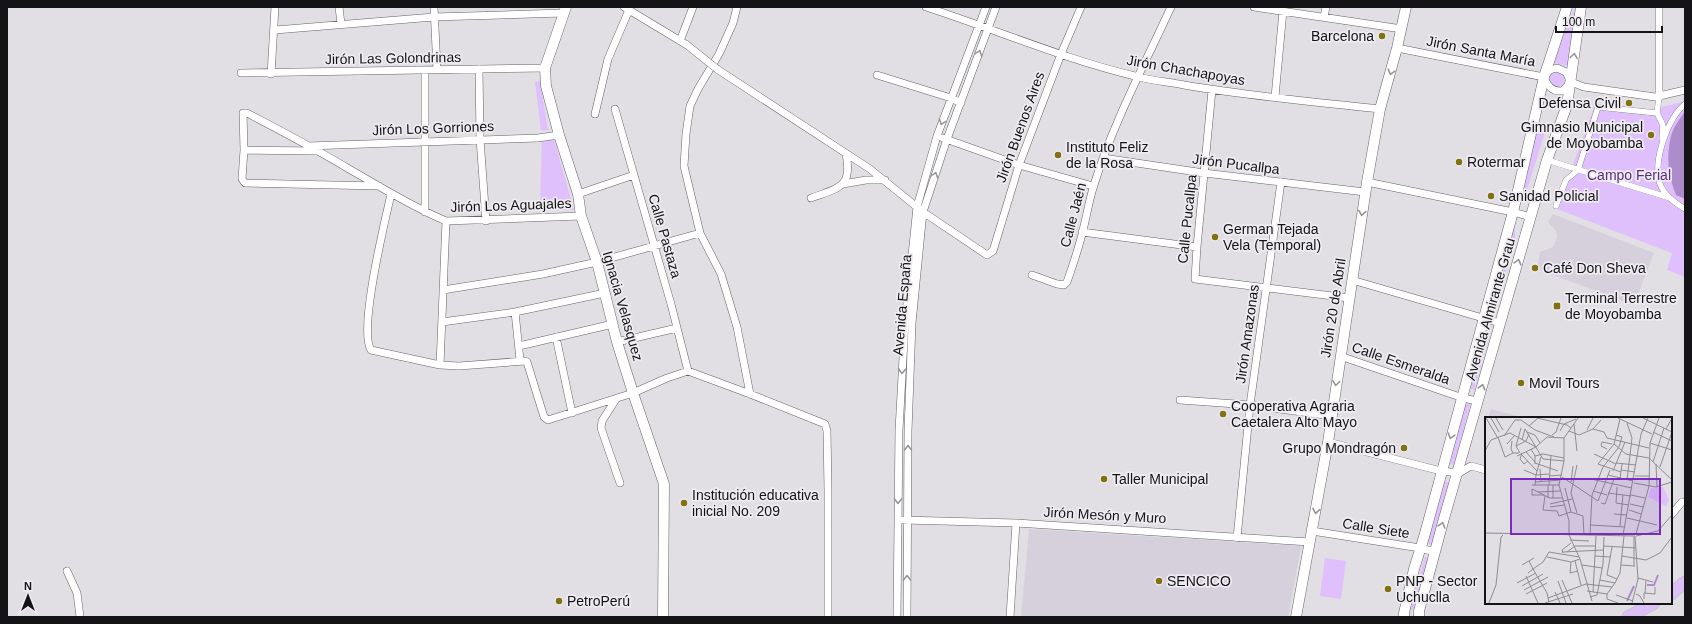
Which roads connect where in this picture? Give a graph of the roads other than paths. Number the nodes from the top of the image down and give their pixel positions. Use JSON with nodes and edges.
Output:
{"nodes":[{"id":1,"x":275,"y":7,"type":"edge"},
{"id":2,"x":339,"y":7,"type":"edge"},
{"id":3,"x":434,"y":7,"type":"edge"},
{"id":4,"x":692,"y":7,"type":"edge"},
{"id":5,"x":737,"y":7,"type":"edge"},
{"id":6,"x":926,"y":7,"type":"edge"},
{"id":7,"x":986,"y":7,"type":"edge"},
{"id":8,"x":996,"y":7,"type":"edge"},
{"id":9,"x":1081,"y":7,"type":"edge"},
{"id":10,"x":1171,"y":7,"type":"edge"},
{"id":11,"x":1254,"y":7,"type":"edge"},
{"id":12,"x":1326,"y":7,"type":"edge"},
{"id":13,"x":1406,"y":7,"type":"edge"},
{"id":14,"x":1567,"y":7,"type":"edge"},
{"id":15,"x":1581,"y":7,"type":"edge"},
{"id":16,"x":1659,"y":7,"type":"edge"},
{"id":17,"x":626,"y":8,"type":"edge"},
{"id":18,"x":565,"y":10,"type":"edge"},
{"id":19,"x":1284,"y":11,"type":"junction"},
{"id":20,"x":434,"y":17,"type":"junction"},
{"id":21,"x":1324,"y":17,"type":"junction"},
{"id":22,"x":341,"y":24,"type":"junction"},
{"id":23,"x":980,"y":24,"type":"junction"},
{"id":24,"x":988,"y":29,"type":"junction"},
{"id":25,"x":1402,"y":29,"type":"junction"},
{"id":26,"x":275,"y":30,"type":"junction"},
{"id":27,"x":680,"y":41,"type":"junction"},
{"id":28,"x":1397,"y":48,"type":"junction"},
{"id":29,"x":1060,"y":54,"type":"junction"},
{"id":30,"x":545,"y":68,"type":"junction"},
{"id":31,"x":437,"y":69,"type":"junction"},
{"id":32,"x":479,"y":69,"type":"junction"},
{"id":33,"x":425,"y":71,"type":"junction"},
{"id":34,"x":241,"y":73,"type":"dead end"},
{"id":35,"x":271,"y":74,"type":"junction"},
{"id":36,"x":877,"y":75,"type":"dead end"},
{"id":37,"x":1139,"y":77,"type":"junction"},
{"id":38,"x":1544,"y":77,"type":"junction"},
{"id":39,"x":1571,"y":82,"type":"junction"},
{"id":40,"x":1212,"y":90,"type":"junction"},
{"id":41,"x":1685,"y":90,"type":"edge"},
{"id":42,"x":1275,"y":97,"type":"junction"},
{"id":43,"x":1659,"y":97,"type":"junction"},
{"id":44,"x":951,"y":98,"type":"junction"},
{"id":45,"x":961,"y":103,"type":"junction"},
{"id":46,"x":1685,"y":104,"type":"edge"},
{"id":47,"x":615,"y":109,"type":"dead end"},
{"id":48,"x":1380,"y":109,"type":"junction"},
{"id":49,"x":1657,"y":113,"type":"junction"},
{"id":50,"x":595,"y":114,"type":"dead end"},
{"id":51,"x":558,"y":135,"type":"junction"},
{"id":52,"x":937,"y":136,"type":"junction"},
{"id":53,"x":480,"y":139,"type":"junction"},
{"id":54,"x":947,"y":139,"type":"junction"},
{"id":55,"x":426,"y":142,"type":"junction"},
{"id":56,"x":1662,"y":145,"type":"junction"},
{"id":57,"x":308,"y":146,"type":"junction"},
{"id":58,"x":244,"y":150,"type":"junction"},
{"id":59,"x":318,"y":151,"type":"junction"},
{"id":60,"x":846,"y":154,"type":"junction"},
{"id":61,"x":1103,"y":158,"type":"junction"},
{"id":62,"x":1547,"y":160,"type":"junction"},
{"id":63,"x":1019,"y":165,"type":"junction"},
{"id":64,"x":1578,"y":170,"type":"junction"},
{"id":65,"x":1204,"y":173,"type":"junction"},
{"id":66,"x":634,"y":175,"type":"junction"},
{"id":67,"x":885,"y":180,"type":"junction"},
{"id":68,"x":1281,"y":182,"type":"junction"},
{"id":69,"x":843,"y":184,"type":"junction"},
{"id":70,"x":379,"y":186,"type":"junction"},
{"id":71,"x":1093,"y":186,"type":"junction"},
{"id":72,"x":1366,"y":187,"type":"junction"},
{"id":73,"x":391,"y":194,"type":"junction"},
{"id":74,"x":578,"y":194,"type":"junction"},
{"id":75,"x":811,"y":198,"type":"dead end"},
{"id":76,"x":1670,"y":198,"type":"junction"},
{"id":77,"x":1556,"y":206,"type":"dead end"},
{"id":78,"x":917,"y":207,"type":"junction"},
{"id":79,"x":1685,"y":209,"type":"edge"},
{"id":80,"x":425,"y":212,"type":"junction"},
{"id":81,"x":923,"y":212,"type":"junction"},
{"id":82,"x":1513,"y":212,"type":"junction"},
{"id":83,"x":582,"y":216,"type":"junction"},
{"id":84,"x":1531,"y":218,"type":"junction"},
{"id":85,"x":446,"y":221,"type":"junction"},
{"id":86,"x":486,"y":221,"type":"junction"},
{"id":87,"x":1082,"y":232,"type":"junction"},
{"id":88,"x":700,"y":233,"type":"junction"},
{"id":89,"x":654,"y":246,"type":"junction"},
{"id":90,"x":1197,"y":247,"type":"junction"},
{"id":91,"x":597,"y":262,"type":"junction"},
{"id":92,"x":1032,"y":275,"type":"dead end"},
{"id":93,"x":1352,"y":280,"type":"junction"},
{"id":94,"x":1266,"y":288,"type":"junction"},
{"id":95,"x":443,"y":290,"type":"junction"},
{"id":96,"x":605,"y":293,"type":"junction"},
{"id":97,"x":1349,"y":298,"type":"junction"},
{"id":98,"x":515,"y":312,"type":"junction"},
{"id":99,"x":1483,"y":319,"type":"junction"},
{"id":100,"x":442,"y":322,"type":"junction"},
{"id":101,"x":1500,"y":323,"type":"junction"},
{"id":102,"x":613,"y":324,"type":"junction"},
{"id":103,"x":677,"y":328,"type":"junction"},
{"id":104,"x":556,"y":337,"type":"junction"},
{"id":105,"x":618,"y":342,"type":"junction"},
{"id":106,"x":519,"y":346,"type":"junction"},
{"id":107,"x":1340,"y":356,"type":"junction"},
{"id":108,"x":520,"y":360,"type":"junction"},
{"id":109,"x":440,"y":365,"type":"junction"},
{"id":110,"x":688,"y":371,"type":"junction"},
{"id":111,"x":633,"y":393,"type":"junction"},
{"id":112,"x":750,"y":394,"type":"junction"},
{"id":113,"x":1463,"y":398,"type":"junction"},
{"id":114,"x":616,"y":399,"type":"junction"},
{"id":115,"x":1180,"y":400,"type":"dead end"},
{"id":116,"x":1477,"y":401,"type":"junction"},
{"id":117,"x":1250,"y":405,"type":"junction"},
{"id":118,"x":572,"y":413,"type":"junction"},
{"id":119,"x":1332,"y":416,"type":"junction"},
{"id":120,"x":1328,"y":442,"type":"junction"},
{"id":121,"x":1485,"y":470,"type":"edge"},
{"id":122,"x":1441,"y":471,"type":"junction"},
{"id":123,"x":1458,"y":473,"type":"junction"},
{"id":124,"x":620,"y":483,"type":"dead end"},
{"id":125,"x":1682,"y":502,"type":"dead end"},
{"id":126,"x":1672,"y":514,"type":"edge"},
{"id":127,"x":907,"y":520,"type":"junction"},
{"id":128,"x":898,"y":521,"type":"junction"},
{"id":129,"x":1016,"y":523,"type":"junction"},
{"id":130,"x":1312,"y":531,"type":"junction"},
{"id":131,"x":1238,"y":538,"type":"junction"},
{"id":132,"x":1310,"y":542,"type":"junction"},
{"id":133,"x":1420,"y":548,"type":"junction"},
{"id":134,"x":1435,"y":552,"type":"junction"},
{"id":135,"x":67,"y":571,"type":"dead end"},
{"id":136,"x":1685,"y":582,"type":"edge"},
{"id":137,"x":1672,"y":593,"type":"edge"},
{"id":138,"x":1652,"y":604,"type":"edge"},
{"id":139,"x":1297,"y":616,"type":"edge"},
{"id":140,"x":80,"y":617,"type":"edge"},
{"id":141,"x":663,"y":617,"type":"edge"},
{"id":142,"x":828,"y":617,"type":"edge"},
{"id":143,"x":897,"y":617,"type":"edge"},
{"id":144,"x":907,"y":617,"type":"edge"},
{"id":145,"x":1010,"y":617,"type":"edge"},
{"id":146,"x":1404,"y":617,"type":"edge"},
{"id":147,"x":1419,"y":617,"type":"edge"},
{"id":148,"x":1628,"y":617,"type":"edge"}],
"edges":[{"from":1,"to":26,"type":"street"},
{"from":2,"to":22,"type":"street"},
{"from":3,"to":20,"type":"street"},
{"from":4,"to":27,"type":"street"},
{"from":5,"to":88,"type":"street"},
{"from":6,"to":23,"type":"street","name":"Jirón Chachapoyas"},
{"from":7,"to":23,"type":"street","name":"Avenida España"},
{"from":8,"to":24,"type":"street","name":"Avenida España"},
{"from":9,"to":29,"type":"street","name":"Jirón Buenos Aires"},
{"from":10,"to":37,"type":"street","name":"Calle Jaén"},
{"from":11,"to":19,"type":"street"},
{"from":12,"to":21,"type":"street"},
{"from":13,"to":25,"type":"main road","name":"Jirón 20 de Abril"},
{"from":14,"to":38,"type":"main road","name":"Avenida Almirante Grau"},
{"from":39,"to":15,"type":"main road","name":"Avenida Almirante Grau","one_way":true},
{"from":16,"to":43,"type":"street"},
{"from":17,"to":27,"type":"street"},
{"from":17,"to":50,"type":"street"},
{"from":18,"to":20,"type":"street"},
{"from":18,"to":30,"type":"main road","name":"Ignacia Velasquez"},
{"from":19,"to":21,"type":"street"},
{"from":19,"to":42,"type":"street"},
{"from":20,"to":22,"type":"street"},
{"from":20,"to":31,"type":"street"},
{"from":21,"to":25,"type":"street"},
{"from":22,"to":26,"type":"street"},
{"from":23,"to":24,"type":"street","name":"Jirón Chachapoyas"},
{"from":23,"to":44,"type":"street","name":"Avenida España"},
{"from":24,"to":29,"type":"street","name":"Jirón Chachapoyas"},
{"from":45,"to":24,"type":"street","name":"Avenida España","one_way":true},
{"from":25,"to":28,"type":"main road","name":"Jirón 20 de Abril"},
{"from":26,"to":35,"type":"street"},
{"from":27,"to":60,"type":"street","bridge":true},
{"from":28,"to":38,"type":"street","name":"Jirón Santa María"},
{"from":28,"to":48,"type":"main road","name":"Jirón 20 de Abril","one_way":true},
{"from":29,"to":37,"type":"street","name":"Jirón Chachapoyas"},
{"from":29,"to":63,"type":"street","name":"Jirón Buenos Aires"},
{"from":30,"to":32,"type":"street","name":"Jirón Las Golondrinas"},
{"from":30,"to":51,"type":"main road","name":"Ignacia Velasquez"},
{"from":31,"to":32,"type":"street","name":"Jirón Las Golondrinas"},
{"from":31,"to":33,"type":"street","name":"Jirón Las Golondrinas"},
{"from":32,"to":53,"type":"street"},
{"from":33,"to":35,"type":"street","name":"Jirón Las Golondrinas"},
{"from":33,"to":55,"type":"street"},
{"from":34,"to":35,"type":"street","name":"Jirón Las Golondrinas"},
{"from":36,"to":44,"type":"street"},
{"from":37,"to":40,"type":"street","name":"Jirón Chachapoyas"},
{"from":37,"to":61,"type":"street","name":"Calle Jaén"},
{"from":38,"to":39,"type":"street"},
{"from":38,"to":39,"type":"street","name":"Jirón Santa María"},
{"from":38,"to":82,"type":"main road","name":"Avenida Almirante Grau"},
{"from":39,"to":43,"type":"street"},
{"from":39,"to":62,"type":"main road","name":"Avenida Almirante Grau"},
{"from":40,"to":42,"type":"street","name":"Jirón Chachapoyas"},
{"from":40,"to":65,"type":"street","name":"Calle Pucallpa"},
{"from":41,"to":43,"type":"street"},
{"from":42,"to":48,"type":"street","name":"Jirón Chachapoyas"},
{"from":43,"to":49,"type":"street"},
{"from":44,"to":45,"type":"street"},
{"from":44,"to":52,"type":"street","name":"Avenida España","one_way":true},
{"from":45,"to":54,"type":"street","name":"Avenida España"},
{"from":46,"to":56,"type":"street"},
{"from":47,"to":66,"type":"street","name":"Calle Pastaza"},
{"from":48,"to":72,"type":"main road","name":"Jirón 20 de Abril"},
{"from":49,"to":56,"type":"street"},
{"from":49,"to":64,"type":"street"},
{"from":51,"to":53,"type":"street","name":"Jirón Los Gorriones"},
{"from":51,"to":74,"type":"main road","name":"Ignacia Velasquez"},
{"from":52,"to":54,"type":"street"},
{"from":52,"to":78,"type":"street","name":"Avenida España"},
{"from":53,"to":55,"type":"street","name":"Jirón Los Gorriones"},
{"from":53,"to":86,"type":"street"},
{"from":54,"to":63,"type":"street"},
{"from":81,"to":54,"type":"street","name":"Avenida España","one_way":true},
{"from":55,"to":57,"type":"street","name":"Jirón Los Gorriones"},
{"from":55,"to":80,"type":"street"},
{"from":56,"to":76,"type":"street"},
{"from":57,"to":58,"type":"street","name":"Jirón Los Aguajales"},
{"from":57,"to":59,"type":"street","name":"Jirón Los Aguajales"},
{"from":58,"to":59,"type":"street"},
{"from":58,"to":70,"type":"street"},
{"from":59,"to":70,"type":"street","name":"Jirón Los Aguajales"},
{"from":60,"to":67,"type":"street"},
{"from":60,"to":69,"type":"street"},
{"from":61,"to":65,"type":"street","name":"Jirón Pucallpa"},
{"from":61,"to":71,"type":"street","name":"Calle Jaén"},
{"from":62,"to":64,"type":"street"},
{"from":62,"to":84,"type":"main road","name":"Avenida Almirante Grau"},
{"from":63,"to":71,"type":"street"},
{"from":63,"to":81,"type":"street","name":"Jirón Buenos Aires"},
{"from":64,"to":76,"type":"street"},
{"from":64,"to":77,"type":"street"},
{"from":65,"to":68,"type":"street","name":"Jirón Pucallpa"},
{"from":65,"to":90,"type":"street","name":"Calle Pucallpa"},
{"from":66,"to":74,"type":"street"},
{"from":66,"to":89,"type":"street","name":"Calle Pastaza"},
{"from":67,"to":69,"type":"street"},
{"from":67,"to":78,"type":"street"},
{"from":68,"to":72,"type":"street","name":"Jirón Pucallpa"},
{"from":68,"to":94,"type":"street","name":"Jirón Amazonas"},
{"from":69,"to":75,"type":"street"},
{"from":70,"to":73,"type":"street","name":"Jirón Los Aguajales"},
{"from":71,"to":87,"type":"street","name":"Calle Jaén"},
{"from":72,"to":82,"type":"street","name":"Jirón Pucallpa"},
{"from":72,"to":93,"type":"main road","name":"Jirón 20 de Abril","one_way":true},
{"from":73,"to":80,"type":"street","name":"Jirón Los Aguajales"},
{"from":73,"to":109,"type":"street"},
{"from":74,"to":83,"type":"main road","name":"Ignacia Velasquez"},
{"from":76,"to":79,"type":"street"},
{"from":78,"to":81,"type":"street"},
{"from":78,"to":128,"type":"street","name":"Avenida España","one_way":true},
{"from":80,"to":85,"type":"street","name":"Jirón Los Aguajales"},
{"from":127,"to":81,"type":"street","name":"Avenida España","one_way":true},
{"from":82,"to":84,"type":"street","name":"Jirón Pucallpa"},
{"from":82,"to":99,"type":"main road","name":"Avenida Almirante Grau"},
{"from":83,"to":86,"type":"street","name":"Jirón Los Aguajales"},
{"from":83,"to":91,"type":"main road","name":"Ignacia Velasquez"},
{"from":101,"to":84,"type":"main road","name":"Avenida Almirante Grau","one_way":true},
{"from":85,"to":86,"type":"street","name":"Jirón Los Aguajales"},
{"from":85,"to":95,"type":"street"},
{"from":87,"to":90,"type":"street"},
{"from":87,"to":92,"type":"street","name":"Calle Jaén"},
{"from":88,"to":89,"type":"street"},
{"from":88,"to":112,"type":"street"},
{"from":89,"to":91,"type":"street"},
{"from":89,"to":103,"type":"street","name":"Calle Pastaza"},
{"from":90,"to":94,"type":"street","name":"Calle Pucallpa"},
{"from":91,"to":95,"type":"street"},
{"from":91,"to":96,"type":"main road","name":"Ignacia Velasquez"},
{"from":93,"to":97,"type":"main road","name":"Jirón 20 de Abril"},
{"from":93,"to":99,"type":"street"},
{"from":94,"to":97,"type":"street"},
{"from":94,"to":117,"type":"street","name":"Jirón Amazonas"},
{"from":95,"to":100,"type":"street"},
{"from":96,"to":98,"type":"street"},
{"from":96,"to":102,"type":"main road","name":"Ignacia Velasquez"},
{"from":97,"to":107,"type":"main road","name":"Jirón 20 de Abril"},
{"from":98,"to":100,"type":"street"},
{"from":98,"to":106,"type":"street"},
{"from":99,"to":101,"type":"street"},
{"from":99,"to":113,"type":"main road","name":"Avenida Almirante Grau"},
{"from":100,"to":109,"type":"street"},
{"from":116,"to":101,"type":"main road","name":"Avenida Almirante Grau","one_way":true},
{"from":102,"to":104,"type":"street"},
{"from":102,"to":105,"type":"main road","name":"Ignacia Velasquez"},
{"from":103,"to":105,"type":"street"},
{"from":103,"to":110,"type":"street","name":"Calle Pastaza"},
{"from":104,"to":106,"type":"street"},
{"from":104,"to":118,"type":"street"},
{"from":105,"to":111,"type":"main road","name":"Ignacia Velasquez"},
{"from":106,"to":108,"type":"street"},
{"from":107,"to":113,"type":"street","name":"Calle Esmeralda"},
{"from":107,"to":119,"type":"main road","name":"Jirón 20 de Abril","one_way":true},
{"from":108,"to":109,"type":"street"},
{"from":108,"to":118,"type":"street"},
{"from":110,"to":111,"type":"street"},
{"from":110,"to":112,"type":"street"},
{"from":111,"to":114,"type":"street"},
{"from":111,"to":141,"type":"main road","name":"Ignacia Velasquez"},
{"from":112,"to":142,"type":"street"},
{"from":113,"to":116,"type":"street","name":"Calle Esmeralda"},
{"from":113,"to":122,"type":"main road","name":"Avenida Almirante Grau","one_way":true},
{"from":114,"to":118,"type":"street"},
{"from":114,"to":124,"type":"street"},
{"from":115,"to":117,"type":"street"},
{"from":116,"to":123,"type":"main road","name":"Avenida Almirante Grau"},
{"from":117,"to":119,"type":"street"},
{"from":117,"to":131,"type":"street","name":"Jirón Amazonas"},
{"from":119,"to":120,"type":"main road","name":"Jirón 20 de Abril"},
{"from":120,"to":122,"type":"street"},
{"from":120,"to":130,"type":"main road","name":"Jirón 20 de Abril","one_way":true},
{"from":121,"to":123,"type":"street"},
{"from":122,"to":123,"type":"street"},
{"from":122,"to":133,"type":"main road","name":"Avenida Almirante Grau"},
{"from":134,"to":123,"type":"main road","name":"Avenida Almirante Grau","one_way":true},
{"from":125,"to":126,"type":"street"},
{"from":127,"to":128,"type":"street","name":"Jirón Mesón y Muro"},
{"from":127,"to":129,"type":"street","name":"Jirón Mesón y Muro"},
{"from":144,"to":127,"type":"street","name":"Avenida España","one_way":true},
{"from":128,"to":143,"type":"street","name":"Avenida España"},
{"from":129,"to":131,"type":"street","name":"Jirón Mesón y Muro"},
{"from":129,"to":145,"type":"street"},
{"from":130,"to":132,"type":"main road","name":"Jirón 20 de Abril"},
{"from":130,"to":133,"type":"street","name":"Calle Siete"},
{"from":131,"to":132,"type":"street","name":"Jirón Mesón y Muro"},
{"from":132,"to":139,"type":"main road","name":"Jirón 20 de Abril"},
{"from":133,"to":134,"type":"street","name":"Calle Siete"},
{"from":133,"to":146,"type":"main road","name":"Avenida Almirante Grau"},
{"from":134,"to":147,"type":"main road","name":"Avenida Almirante Grau"},
{"from":135,"to":140,"type":"street"},
{"from":136,"to":137,"type":"highway"},
{"from":138,"to":148,"type":"highway"}]}
